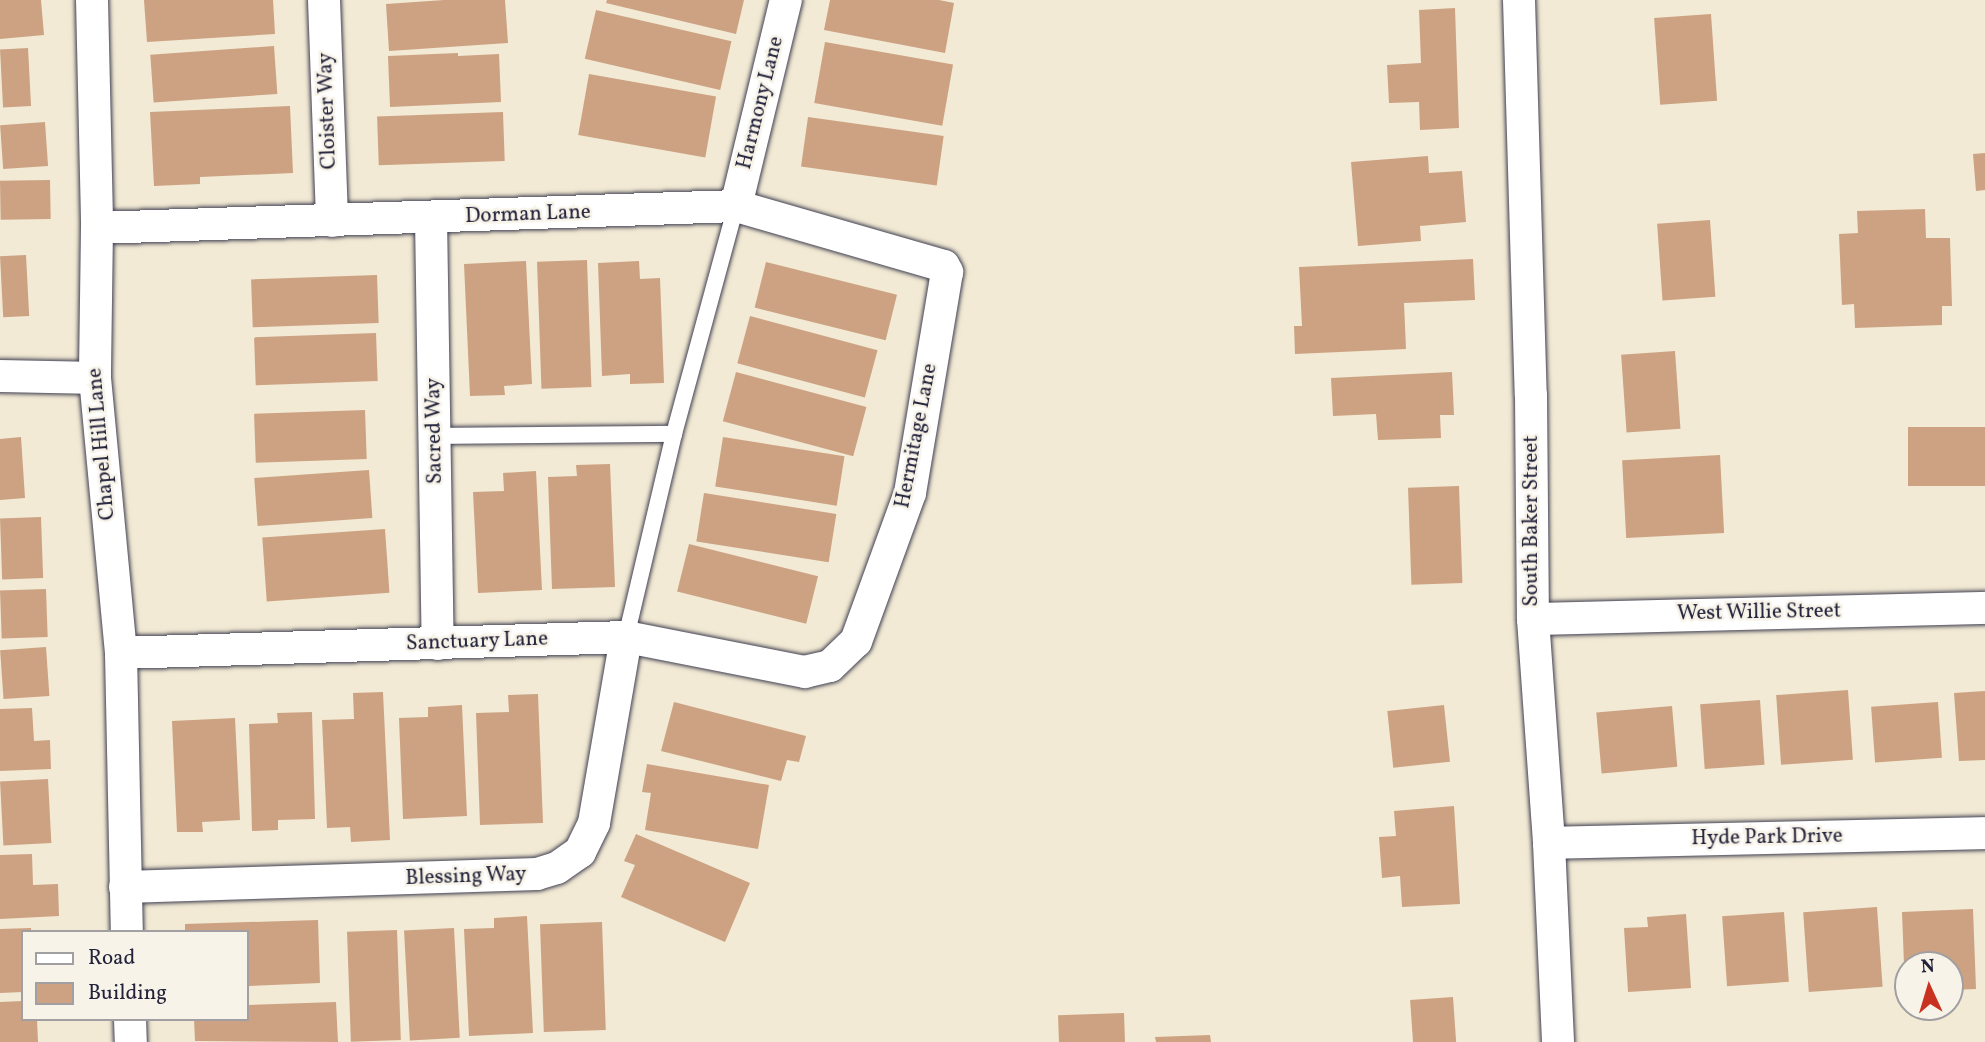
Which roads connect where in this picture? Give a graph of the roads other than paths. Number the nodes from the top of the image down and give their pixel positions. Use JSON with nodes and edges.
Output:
{"nodes":[{"id":1,"x":92,"y":0,"type":"edge"},
{"id":2,"x":324,"y":0,"type":"edge"},
{"id":3,"x":786,"y":0,"type":"edge"},
{"id":4,"x":1520,"y":0,"type":"edge"},
{"id":5,"x":736,"y":206,"type":"junction"},
{"id":6,"x":431,"y":218,"type":"junction"},
{"id":7,"x":332,"y":221,"type":"junction"},
{"id":8,"x":97,"y":228,"type":"junction"},
{"id":9,"x":947,"y":272,"type":"joint"},
{"id":10,"x":0,"y":376,"type":"edge"},
{"id":11,"x":95,"y":378,"type":"junction"},
{"id":12,"x":674,"y":434,"type":"junction"},
{"id":13,"x":435,"y":436,"type":"junction"},
{"id":14,"x":1985,"y":608,"type":"edge"},
{"id":15,"x":1533,"y":619,"type":"junction"},
{"id":16,"x":626,"y":638,"type":"junction"},
{"id":17,"x":438,"y":644,"type":"junction"},
{"id":18,"x":121,"y":653,"type":"junction"},
{"id":19,"x":830,"y":666,"type":"joint"},
{"id":20,"x":1985,"y":833,"type":"edge"},
{"id":21,"x":1549,"y":843,"type":"junction"},
{"id":22,"x":125,"y":887,"type":"junction"},
{"id":23,"x":127,"y":930,"type":"edge"},
{"id":24,"x":130,"y":1021,"type":"edge"},
{"id":25,"x":131,"y":1042,"type":"edge"},
{"id":26,"x":1558,"y":1042,"type":"edge"}],
"edges":[{"from":1,"to":8,"type":"street","name":"Chapel Hill Lane"},
{"from":2,"to":7,"type":"street","name":"Cloister Way"},
{"from":3,"to":5,"type":"street","name":"Harmony Lane"},
{"from":4,"to":15,"type":"street","name":"South Baker Street"},
{"from":5,"to":6,"type":"street","name":"Dorman Lane"},
{"from":5,"to":9,"type":"street","name":"Dorman Lane"},
{"from":5,"to":12,"type":"lane"},
{"from":6,"to":7,"type":"street","name":"Dorman Lane"},
{"from":6,"to":13,"type":"street","name":"Sacred Way"},
{"from":7,"to":8,"type":"street","name":"Dorman Lane"},
{"from":8,"to":11,"type":"street","name":"Chapel Hill Lane"},
{"from":9,"to":19,"type":"street","name":"Hermitage Lane"},
{"from":10,"to":11,"type":"street"},
{"from":11,"to":18,"type":"street","name":"Chapel Hill Lane"},
{"from":12,"to":13,"type":"lane"},
{"from":12,"to":16,"type":"lane"},
{"from":13,"to":17,"type":"street","name":"Sacred Way"},
{"from":14,"to":15,"type":"street","name":"West Willie Street"},
{"from":15,"to":21,"type":"street","name":"South Baker Street"},
{"from":16,"to":17,"type":"street","name":"Sanctuary Lane"},
{"from":16,"to":19,"type":"street","name":"Sanctuary Lane"},
{"from":16,"to":22,"type":"street","name":"Blessing Way"},
{"from":17,"to":18,"type":"street","name":"Sanctuary Lane"},
{"from":18,"to":22,"type":"street","name":"Chapel Hill Lane"},
{"from":20,"to":21,"type":"street","name":"Hyde Park Drive"},
{"from":21,"to":26,"type":"street","name":"South Baker Street"},
{"from":22,"to":23,"type":"street","name":"Chapel Hill Lane"},
{"from":24,"to":25,"type":"street"}]}
